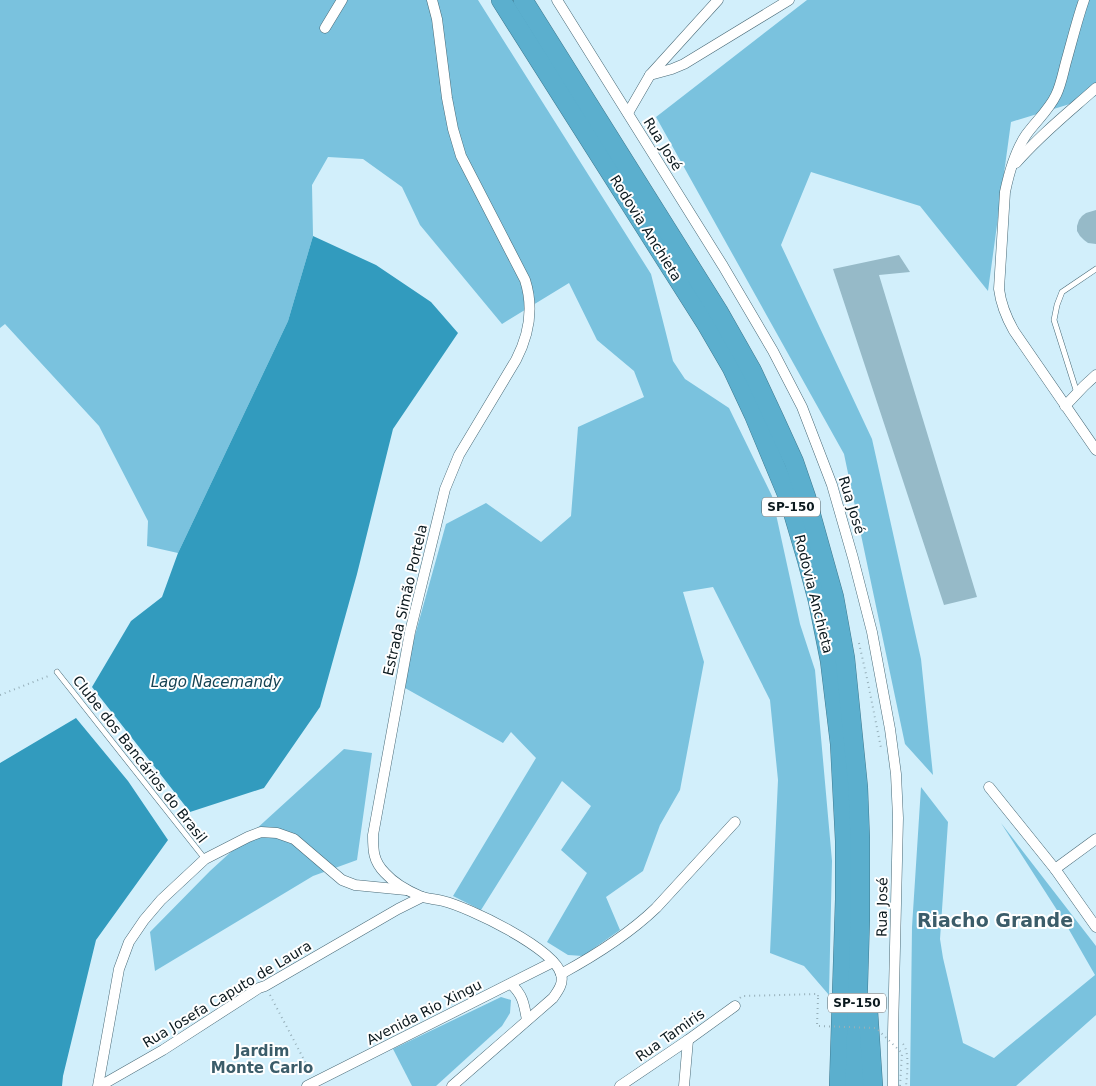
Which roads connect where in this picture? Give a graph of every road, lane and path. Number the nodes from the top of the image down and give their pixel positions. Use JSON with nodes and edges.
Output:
{"nodes":[{"id":1,"x":342,"y":0,"type":"edge"},
{"id":2,"x":432,"y":0,"type":"edge"},
{"id":3,"x":501,"y":0,"type":"edge"},
{"id":4,"x":523,"y":0,"type":"edge"},
{"id":5,"x":557,"y":0,"type":"edge"},
{"id":6,"x":718,"y":0,"type":"edge"},
{"id":7,"x":789,"y":0,"type":"edge"},
{"id":8,"x":1084,"y":0,"type":"edge"},
{"id":9,"x":325,"y":28,"type":"dead end"},
{"id":10,"x":650,"y":75,"type":"junction"},
{"id":11,"x":1096,"y":88,"type":"edge"},
{"id":12,"x":628,"y":113,"type":"junction"},
{"id":13,"x":1010,"y":173,"type":"junction"},
{"id":14,"x":1096,"y":269,"type":"edge"},
{"id":15,"x":1096,"y":375,"type":"edge"},
{"id":16,"x":1077,"y":394,"type":"junction"},
{"id":17,"x":1066,"y":406,"type":"junction"},
{"id":18,"x":1096,"y":450,"type":"edge"},
{"id":19,"x":58,"y":672,"type":"joint"},
{"id":20,"x":0,"y":695,"type":"edge"},
{"id":21,"x":989,"y":787,"type":"dead end"},
{"id":22,"x":735,"y":822,"type":"dead end"},
{"id":23,"x":1096,"y":839,"type":"edge"},
{"id":24,"x":205,"y":859,"type":"junction"},
{"id":25,"x":1055,"y":869,"type":"junction"},
{"id":26,"x":406,"y":890,"type":"junction"},
{"id":27,"x":422,"y":897,"type":"junction"},
{"id":28,"x":860,"y":920,"type":"junction"},
{"id":29,"x":1096,"y":927,"type":"edge"},
{"id":30,"x":553,"y":962,"type":"junction"},
{"id":31,"x":562,"y":974,"type":"junction"},
{"id":32,"x":511,"y":984,"type":"junction"},
{"id":33,"x":265,"y":986,"type":"junction"},
{"id":34,"x":735,"y":1006,"type":"joint"},
{"id":35,"x":527,"y":1020,"type":"junction"},
{"id":36,"x":688,"y":1040,"type":"junction"},
{"id":37,"x":907,"y":1068,"type":"dead end"},
{"id":38,"x":311,"y":1084,"type":"edge"},
{"id":39,"x":99,"y":1086,"type":"edge"},
{"id":40,"x":452,"y":1086,"type":"edge"},
{"id":41,"x":620,"y":1086,"type":"edge"},
{"id":42,"x":684,"y":1086,"type":"edge"},
{"id":43,"x":839,"y":1086,"type":"edge"},
{"id":44,"x":855,"y":1086,"type":"edge"},
{"id":45,"x":873,"y":1086,"type":"edge"},
{"id":46,"x":893,"y":1086,"type":"edge"},
{"id":47,"x":900,"y":1086,"type":"edge"},
{"id":48,"x":906,"y":1086,"type":"edge"}],
"edges":[{"from":1,"to":9,"type":"street"},
{"from":2,"to":26,"type":"street","name":"Estrada Simão Portela"},
{"from":3,"to":43,"type":"highway","name":"Rodovia Anchieta","number":"SP-150"},
{"from":4,"to":28,"type":"highway","name":"Rodovia Anchieta","number":"SP-150"},
{"from":5,"to":12,"type":"street","name":"Rua José"},
{"from":6,"to":10,"type":"street"},
{"from":7,"to":10,"type":"street"},
{"from":8,"to":13,"type":"street"},
{"from":10,"to":12,"type":"street"},
{"from":11,"to":13,"type":"street"},
{"from":12,"to":46,"type":"street","name":"Rua José"},
{"from":13,"to":17,"type":"street"},
{"from":14,"to":16,"type":"lane"},
{"from":15,"to":16,"type":"street"},
{"from":16,"to":17,"type":"street"},
{"from":17,"to":18,"type":"street"},
{"from":19,"to":20,"type":"path"},
{"from":19,"to":24,"type":"lane","name":"Clube dos Bancários do Brasil"},
{"from":21,"to":25,"type":"street"},
{"from":22,"to":31,"type":"street"},
{"from":23,"to":25,"type":"street"},
{"from":24,"to":26,"type":"street"},
{"from":24,"to":39,"type":"street"},
{"from":25,"to":29,"type":"street"},
{"from":26,"to":27,"type":"street","name":"Estrada Simão Portela"},
{"from":27,"to":30,"type":"street","name":"Estrada Simão Portela"},
{"from":27,"to":33,"type":"street","name":"Rua Josefa Caputo de Laura"},
{"from":28,"to":44,"type":"highway","name":"Rodovia Anchieta","number":"SP-150"},
{"from":28,"to":45,"type":"highway"},
{"from":30,"to":31,"type":"street","name":"Estrada Simão Portela"},
{"from":30,"to":32,"type":"street","name":"Avenida Rio Xingu"},
{"from":31,"to":35,"type":"street"},
{"from":32,"to":35,"type":"street"},
{"from":32,"to":38,"type":"street","name":"Avenida Rio Xingu"},
{"from":33,"to":38,"type":"path"},
{"from":33,"to":39,"type":"street","name":"Rua Josefa Caputo de Laura"},
{"from":34,"to":36,"type":"street","name":"Rua Tamiris"},
{"from":34,"to":47,"type":"path","bridge":true},
{"from":35,"to":40,"type":"street"},
{"from":36,"to":41,"type":"street","name":"Rua Tamiris"},
{"from":36,"to":42,"type":"street"},
{"from":37,"to":48,"type":"path"}]}
